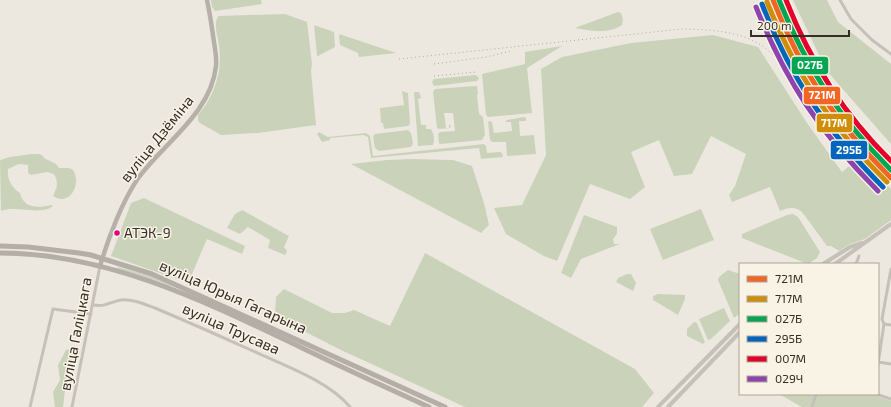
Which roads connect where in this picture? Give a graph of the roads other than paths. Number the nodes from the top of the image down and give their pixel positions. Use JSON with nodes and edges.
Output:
{"nodes":[{"id":1,"x":207,"y":0,"type":"edge"},
{"id":2,"x":840,"y":0,"type":"edge"},
{"id":3,"x":891,"y":54,"type":"edge"},
{"id":4,"x":891,"y":224,"type":"edge"},
{"id":5,"x":866,"y":242,"type":"junction"},
{"id":6,"x":0,"y":246,"type":"edge"},
{"id":7,"x":0,"y":253,"type":"edge"},
{"id":8,"x":859,"y":256,"type":"dead end"},
{"id":9,"x":102,"y":259,"type":"junction"},
{"id":10,"x":831,"y":259,"type":"junction"},
{"id":11,"x":825,"y":263,"type":"edge"},
{"id":12,"x":834,"y":263,"type":"edge"},
{"id":13,"x":836,"y":263,"type":"edge"},
{"id":14,"x":856,"y":263,"type":"edge"},
{"id":15,"x":100,"y":266,"type":"junction"},
{"id":16,"x":891,"y":269,"type":"edge"},
{"id":17,"x":93,"y":305,"type":"junction"},
{"id":18,"x":91,"y":314,"type":"junction"},
{"id":19,"x":884,"y":324,"type":"junction"},
{"id":20,"x":739,"y":325,"type":"edge"},
{"id":21,"x":891,"y":325,"type":"edge"},
{"id":22,"x":739,"y":333,"type":"edge"},
{"id":23,"x":879,"y":356,"type":"edge"},
{"id":24,"x":879,"y":363,"type":"edge"},
{"id":25,"x":891,"y":364,"type":"edge"},
{"id":26,"x":816,"y":395,"type":"edge"},
{"id":27,"x":879,"y":395,"type":"edge"},
{"id":28,"x":891,"y":399,"type":"edge"},
{"id":29,"x":30,"y":407,"type":"edge"},
{"id":30,"x":72,"y":407,"type":"edge"},
{"id":31,"x":350,"y":407,"type":"edge"},
{"id":32,"x":430,"y":407,"type":"edge"},
{"id":33,"x":445,"y":407,"type":"edge"},
{"id":34,"x":658,"y":407,"type":"edge"},
{"id":35,"x":668,"y":407,"type":"edge"},
{"id":36,"x":812,"y":407,"type":"edge"}],
"edges":[{"from":1,"to":9,"type":"main road","name":"вуліца Дзёміна"},
{"from":2,"to":3,"type":"street"},
{"from":4,"to":5,"type":"street"},
{"from":5,"to":10,"type":"street"},
{"from":5,"to":13,"type":"street"},
{"from":6,"to":9,"type":"main road","name":"вуліца Юрыя Гагарына"},
{"from":7,"to":15,"type":"main road","name":"вуліца Юрыя Гагарына"},
{"from":8,"to":14,"type":"street"},
{"from":9,"to":15,"type":"main road","name":"вуліца Дзёміна"},
{"from":9,"to":33,"type":"main road","name":"вуліца Юрыя Гагарына"},
{"from":10,"to":11,"type":"street"},
{"from":10,"to":12,"type":"street"},
{"from":15,"to":17,"type":"street","name":"вуліца Галіцкага"},
{"from":15,"to":32,"type":"main road","name":"вуліца Юрыя Гагарына"},
{"from":16,"to":19,"type":"street"},
{"from":17,"to":18,"type":"street","name":"вуліца Галіцкага"},
{"from":17,"to":31,"type":"street","name":"вуліца Трусава"},
{"from":18,"to":29,"type":"street"},
{"from":18,"to":30,"type":"street","name":"вуліца Галіцкага"},
{"from":19,"to":21,"type":"street"},
{"from":19,"to":23,"type":"street"},
{"from":20,"to":34,"type":"street"},
{"from":22,"to":35,"type":"street"},
{"from":24,"to":25,"type":"street"},
{"from":26,"to":36,"type":"street"},
{"from":27,"to":28,"type":"street"}]}
